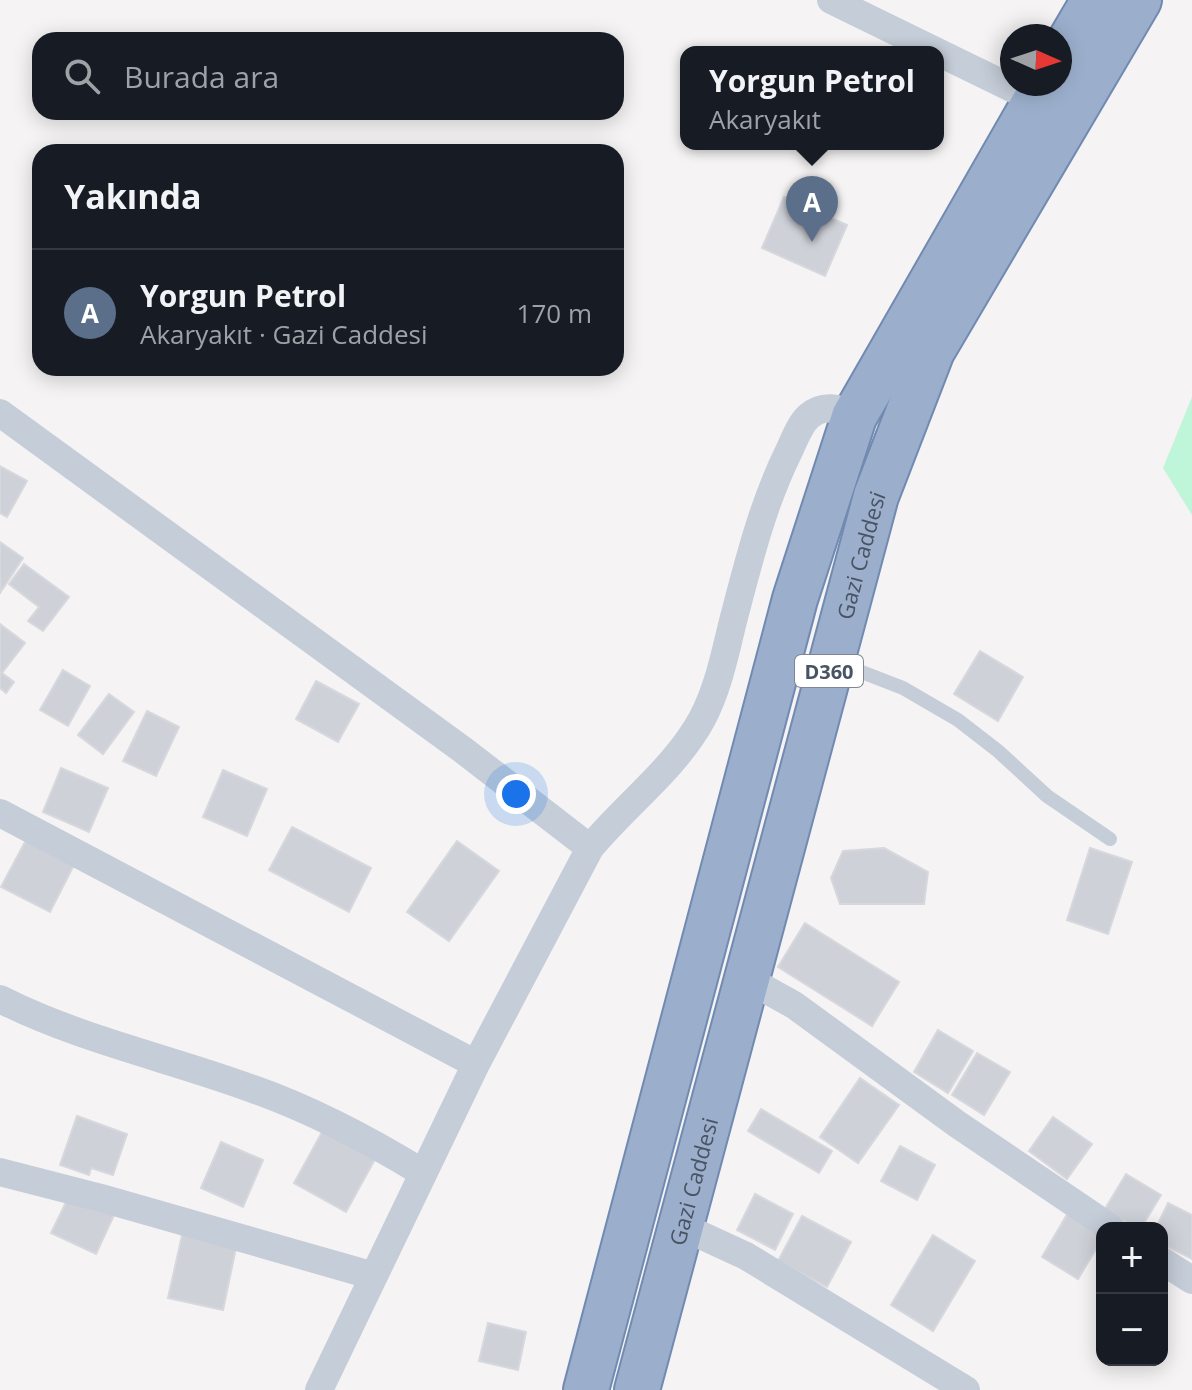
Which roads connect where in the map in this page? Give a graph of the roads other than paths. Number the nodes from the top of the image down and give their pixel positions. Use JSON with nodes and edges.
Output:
{"nodes":[{"id":1,"x":831,"y":0,"type":"edge"},
{"id":2,"x":1094,"y":0,"type":"edge"},
{"id":3,"x":1139,"y":0,"type":"edge"},
{"id":4,"x":1072,"y":38,"type":"edge"},
{"id":5,"x":936,"y":46,"type":"edge"},
{"id":6,"x":944,"y":50,"type":"edge"},
{"id":7,"x":1000,"y":74,"type":"edge"},
{"id":8,"x":1039,"y":96,"type":"edge"},
{"id":9,"x":0,"y":413,"type":"edge"},
{"id":10,"x":854,"y":417,"type":"junction"},
{"id":11,"x":832,"y":660,"type":"junction"},
{"id":12,"x":0,"y":813,"type":"edge"},
{"id":13,"x":1110,"y":839,"type":"dead end"},
{"id":14,"x":590,"y":848,"type":"junction"},
{"id":15,"x":747,"y":979,"type":"junction"},
{"id":16,"x":0,"y":999,"type":"edge"},
{"id":17,"x":476,"y":1064,"type":"junction"},
{"id":18,"x":0,"y":1172,"type":"edge"},
{"id":19,"x":423,"y":1173,"type":"junction"},
{"id":20,"x":1102,"y":1222,"type":"edge"},
{"id":21,"x":681,"y":1226,"type":"junction"},
{"id":22,"x":1168,"y":1265,"type":"edge"},
{"id":23,"x":374,"y":1276,"type":"junction"},
{"id":24,"x":1192,"y":1280,"type":"edge"},
{"id":25,"x":319,"y":1390,"type":"edge"},
{"id":26,"x":586,"y":1390,"type":"edge"},
{"id":27,"x":637,"y":1390,"type":"edge"},
{"id":28,"x":966,"y":1390,"type":"edge"}],
"edges":[{"from":1,"to":5,"type":"street"},
{"from":2,"to":4,"type":"highway"},
{"from":3,"to":11,"type":"highway","name":"Gazi Caddesi","number":"D360"},
{"from":6,"to":7,"type":"street"},
{"from":8,"to":10,"type":"highway","number":"D360"},
{"from":9,"to":14,"type":"street"},
{"from":10,"to":14,"type":"street"},
{"from":10,"to":26,"type":"highway","number":"D360"},
{"from":11,"to":13,"type":"lane"},
{"from":11,"to":15,"type":"highway","name":"Gazi Caddesi","number":"D360"},
{"from":12,"to":17,"type":"street"},
{"from":14,"to":17,"type":"street"},
{"from":15,"to":20,"type":"street"},
{"from":15,"to":21,"type":"highway","name":"Gazi Caddesi","number":"D360"},
{"from":16,"to":19,"type":"street"},
{"from":17,"to":19,"type":"street"},
{"from":18,"to":23,"type":"street"},
{"from":19,"to":23,"type":"street"},
{"from":21,"to":27,"type":"highway","name":"Gazi Caddesi","number":"D360"},
{"from":21,"to":28,"type":"street"},
{"from":22,"to":24,"type":"street"},
{"from":23,"to":25,"type":"street"}]}
